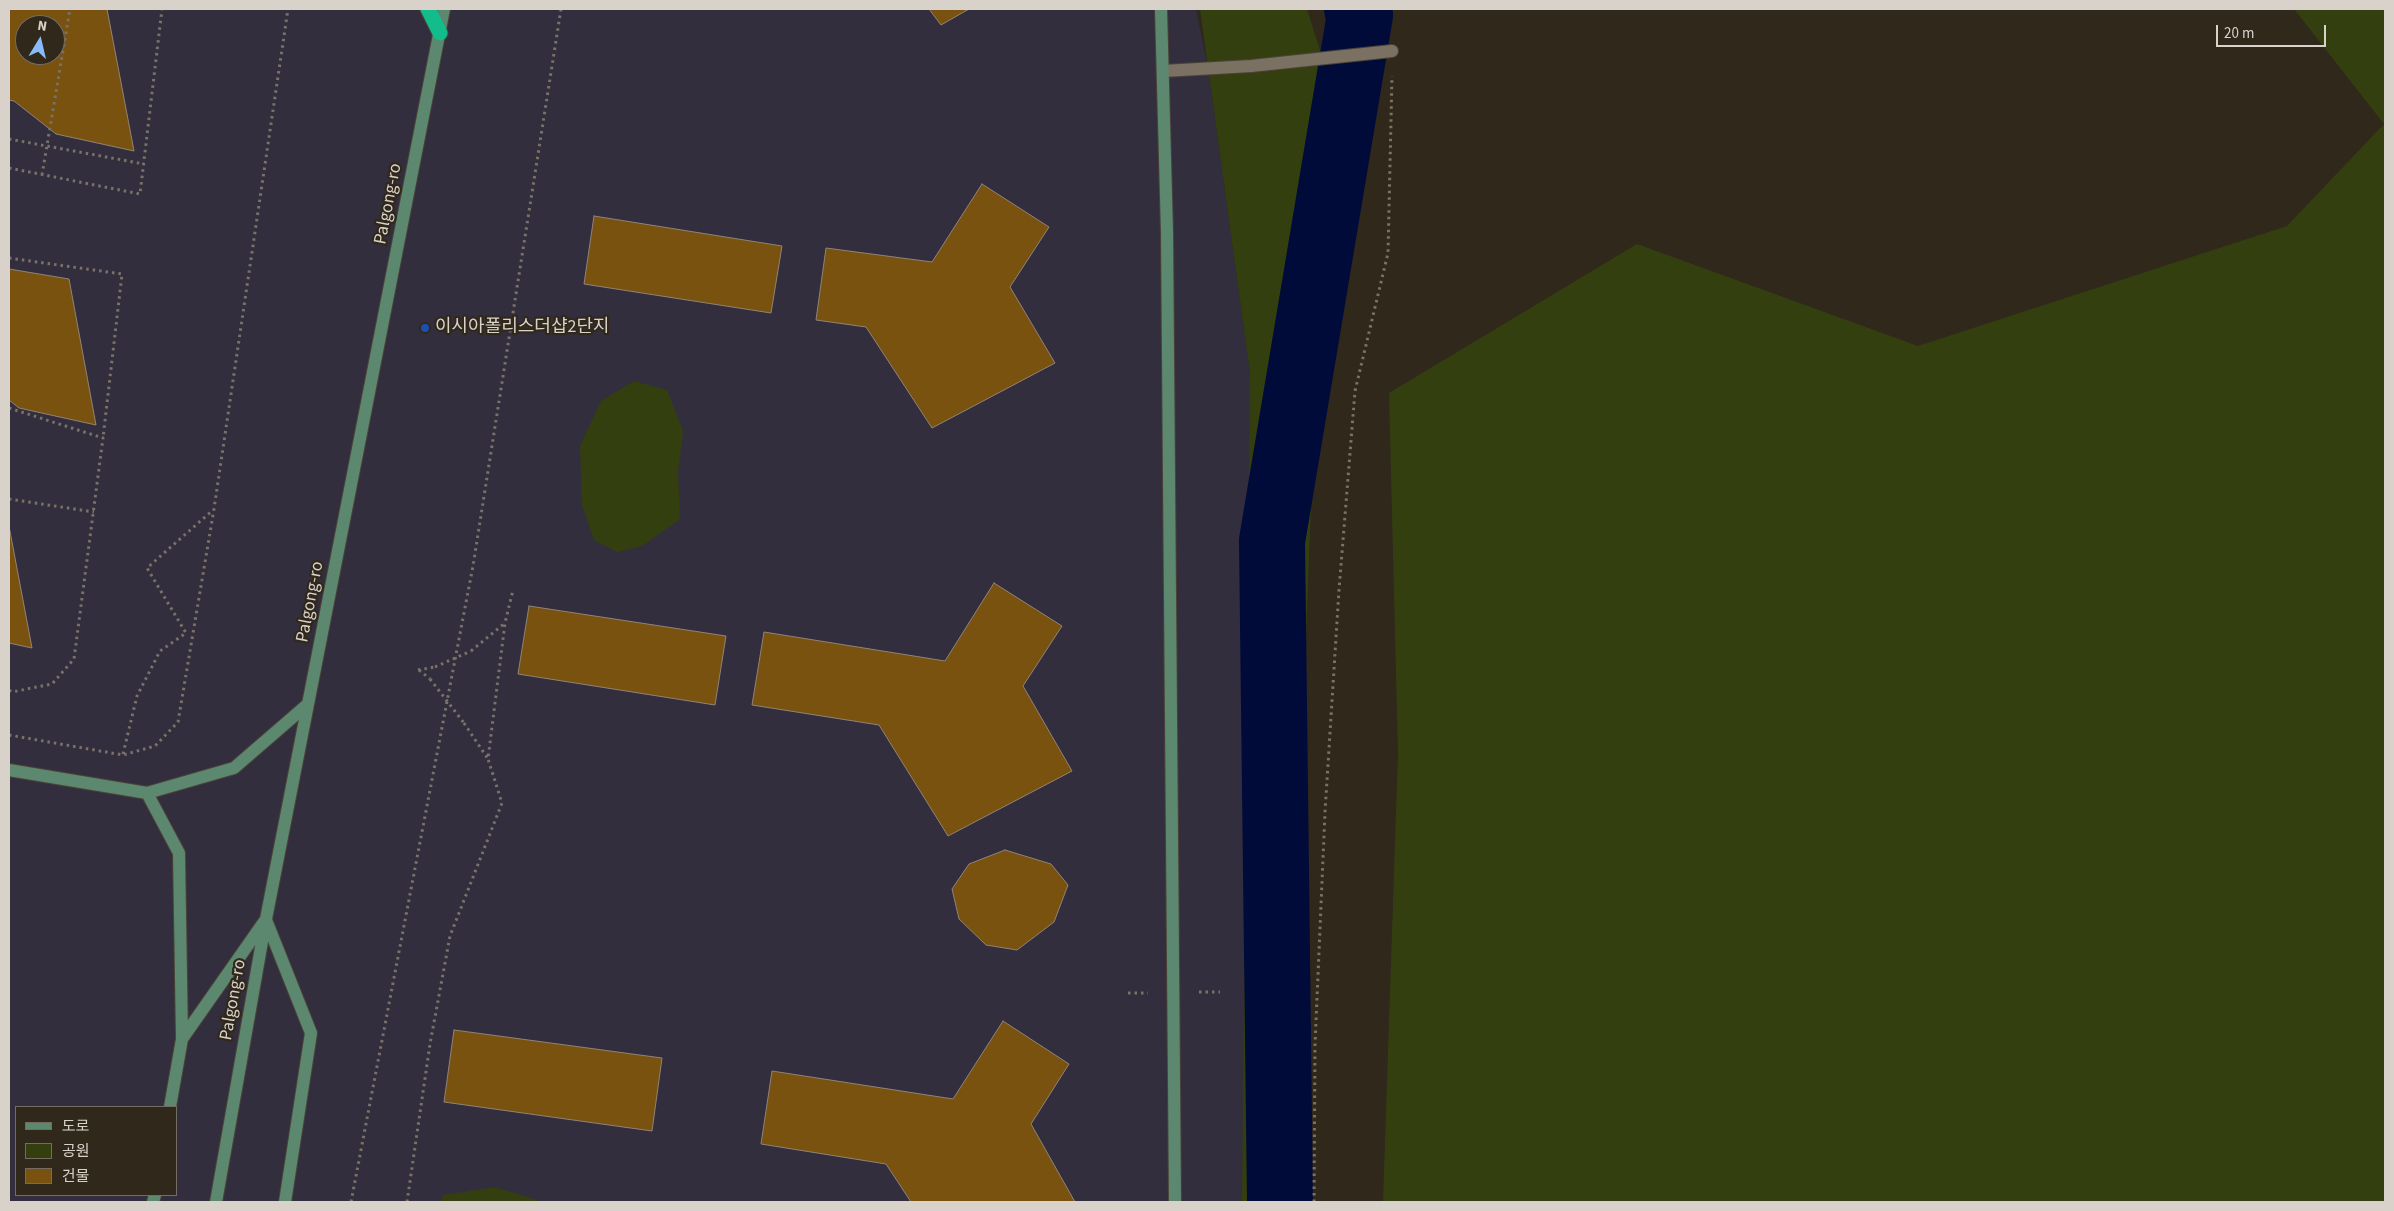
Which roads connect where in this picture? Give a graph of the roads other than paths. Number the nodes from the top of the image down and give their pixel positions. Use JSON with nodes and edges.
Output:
{"nodes":[{"id":1,"x":428,"y":9,"type":"edge"},
{"id":2,"x":444,"y":9,"type":"edge"},
{"id":3,"x":1162,"y":9,"type":"edge"},
{"id":4,"x":440,"y":33,"type":"junction"},
{"id":5,"x":1392,"y":51,"type":"road end"},
{"id":6,"x":1163,"y":71,"type":"junction"},
{"id":7,"x":308,"y":704,"type":"junction"},
{"id":8,"x":9,"y":770,"type":"edge"},
{"id":9,"x":147,"y":793,"type":"junction"},
{"id":10,"x":266,"y":919,"type":"junction"},
{"id":11,"x":182,"y":1039,"type":"junction"},
{"id":12,"x":170,"y":1106,"type":"edge"},
{"id":13,"x":216,"y":1202,"type":"edge"},
{"id":14,"x":285,"y":1202,"type":"edge"},
{"id":15,"x":1175,"y":1202,"type":"edge"}],
"edges":[{"from":1,"to":4,"type":"highway"},
{"from":2,"to":4,"type":"main road","name":"Palgong-ro"},
{"from":3,"to":6,"type":"main road"},
{"from":4,"to":7,"type":"main road","name":"Palgong-ro"},
{"from":5,"to":6,"type":"lane"},
{"from":6,"to":15,"type":"main road"},
{"from":7,"to":9,"type":"main road"},
{"from":7,"to":10,"type":"main road","name":"Palgong-ro"},
{"from":8,"to":9,"type":"main road"},
{"from":9,"to":11,"type":"main road"},
{"from":10,"to":11,"type":"main road"},
{"from":10,"to":13,"type":"main road","name":"Palgong-ro"},
{"from":10,"to":14,"type":"main road"},
{"from":11,"to":12,"type":"main road"}]}
